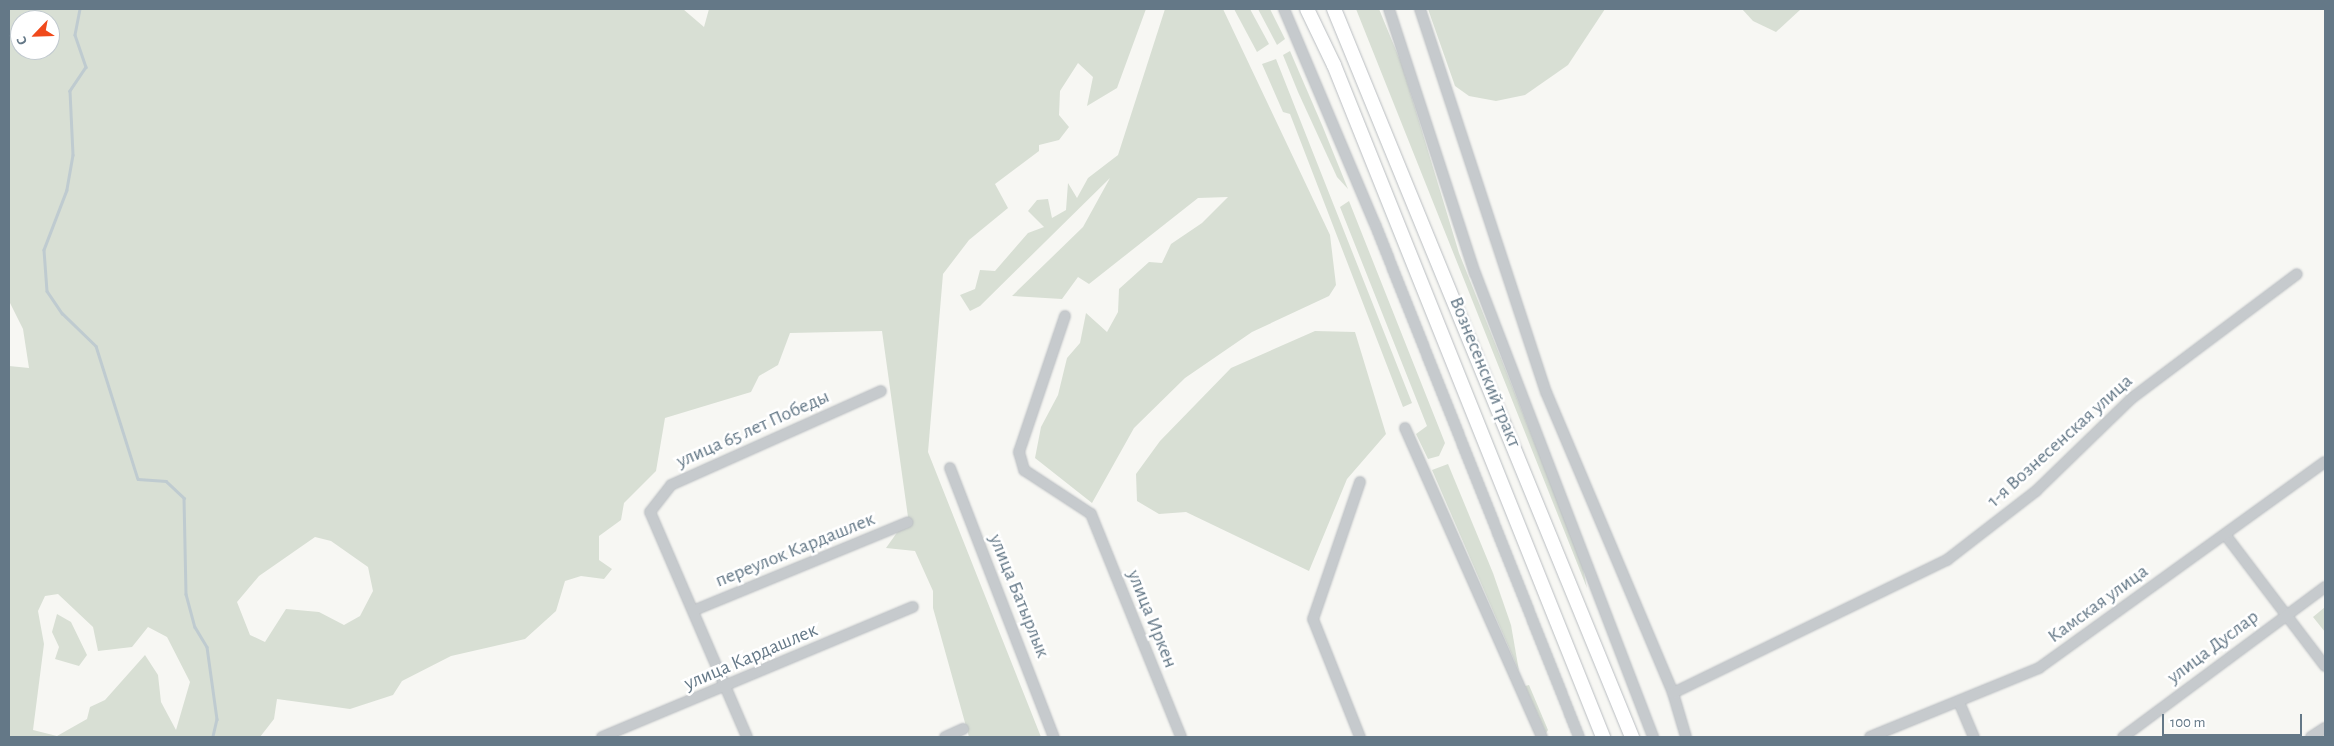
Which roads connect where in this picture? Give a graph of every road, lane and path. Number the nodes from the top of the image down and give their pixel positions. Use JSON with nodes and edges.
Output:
{"nodes":[{"id":1,"x":1284,"y":9,"type":"edge"},
{"id":2,"x":1307,"y":9,"type":"edge"},
{"id":3,"x":1334,"y":9,"type":"edge"},
{"id":4,"x":1389,"y":9,"type":"edge"},
{"id":5,"x":1420,"y":9,"type":"edge"},
{"id":6,"x":2297,"y":274,"type":"dead end"},
{"id":7,"x":1065,"y":316,"type":"dead end"},
{"id":8,"x":881,"y":391,"type":"dead end"},
{"id":9,"x":1405,"y":428,"type":"dead end"},
{"id":10,"x":2325,"y":462,"type":"edge"},
{"id":11,"x":950,"y":468,"type":"dead end"},
{"id":12,"x":1360,"y":482,"type":"dead end"},
{"id":13,"x":908,"y":522,"type":"dead end"},
{"id":14,"x":2228,"y":537,"type":"junction"},
{"id":15,"x":2325,"y":587,"type":"edge"},
{"id":16,"x":913,"y":607,"type":"dead end"},
{"id":17,"x":695,"y":610,"type":"junction"},
{"id":18,"x":2286,"y":614,"type":"junction"},
{"id":19,"x":2325,"y":666,"type":"edge"},
{"id":20,"x":726,"y":687,"type":"junction"},
{"id":21,"x":1673,"y":693,"type":"junction"},
{"id":22,"x":1959,"y":702,"type":"junction"},
{"id":23,"x":2325,"y":728,"type":"edge"},
{"id":24,"x":963,"y":729,"type":"dead end"},
{"id":25,"x":602,"y":737,"type":"edge"},
{"id":26,"x":747,"y":737,"type":"edge"},
{"id":27,"x":945,"y":737,"type":"edge"},
{"id":28,"x":1054,"y":737,"type":"edge"},
{"id":29,"x":1181,"y":737,"type":"edge"},
{"id":30,"x":1360,"y":737,"type":"edge"},
{"id":31,"x":1542,"y":737,"type":"edge"},
{"id":32,"x":1579,"y":737,"type":"edge"},
{"id":33,"x":1603,"y":737,"type":"edge"},
{"id":34,"x":1632,"y":737,"type":"edge"},
{"id":35,"x":1653,"y":737,"type":"edge"},
{"id":36,"x":1686,"y":737,"type":"edge"},
{"id":37,"x":1870,"y":737,"type":"edge"},
{"id":38,"x":1974,"y":737,"type":"edge"},
{"id":39,"x":2123,"y":737,"type":"edge"},
{"id":40,"x":2311,"y":737,"type":"edge"}],
"edges":[{"from":1,"to":32,"type":"street"},
{"from":2,"to":33,"type":"main road","name":"Вознесенский тракт"},
{"from":3,"to":34,"type":"main road","name":"Вознесенский тракт"},
{"from":4,"to":35,"type":"street"},
{"from":5,"to":21,"type":"street"},
{"from":6,"to":21,"type":"street","name":"1-я Вознесенская улица"},
{"from":7,"to":29,"type":"street","name":"улица Иркен"},
{"from":8,"to":17,"type":"street","name":"улица 65 лет Победы"},
{"from":9,"to":31,"type":"street"},
{"from":10,"to":14,"type":"street","name":"Камская улица"},
{"from":11,"to":28,"type":"street","name":"улица Батырлык"},
{"from":12,"to":30,"type":"street"},
{"from":13,"to":17,"type":"street","name":"переулок Кардашлек"},
{"from":14,"to":18,"type":"street"},
{"from":14,"to":22,"type":"street","name":"Камская улица"},
{"from":15,"to":18,"type":"street","name":"улица Дуслар"},
{"from":16,"to":20,"type":"street","name":"улица Кардашлек"},
{"from":17,"to":20,"type":"street"},
{"from":18,"to":19,"type":"street"},
{"from":18,"to":39,"type":"street","name":"улица Дуслар"},
{"from":20,"to":25,"type":"street","name":"улица Кардашлек"},
{"from":20,"to":26,"type":"street"},
{"from":21,"to":36,"type":"street"},
{"from":22,"to":37,"type":"street","name":"Камская улица"},
{"from":22,"to":38,"type":"street"},
{"from":23,"to":40,"type":"street"},
{"from":24,"to":27,"type":"street"}]}
